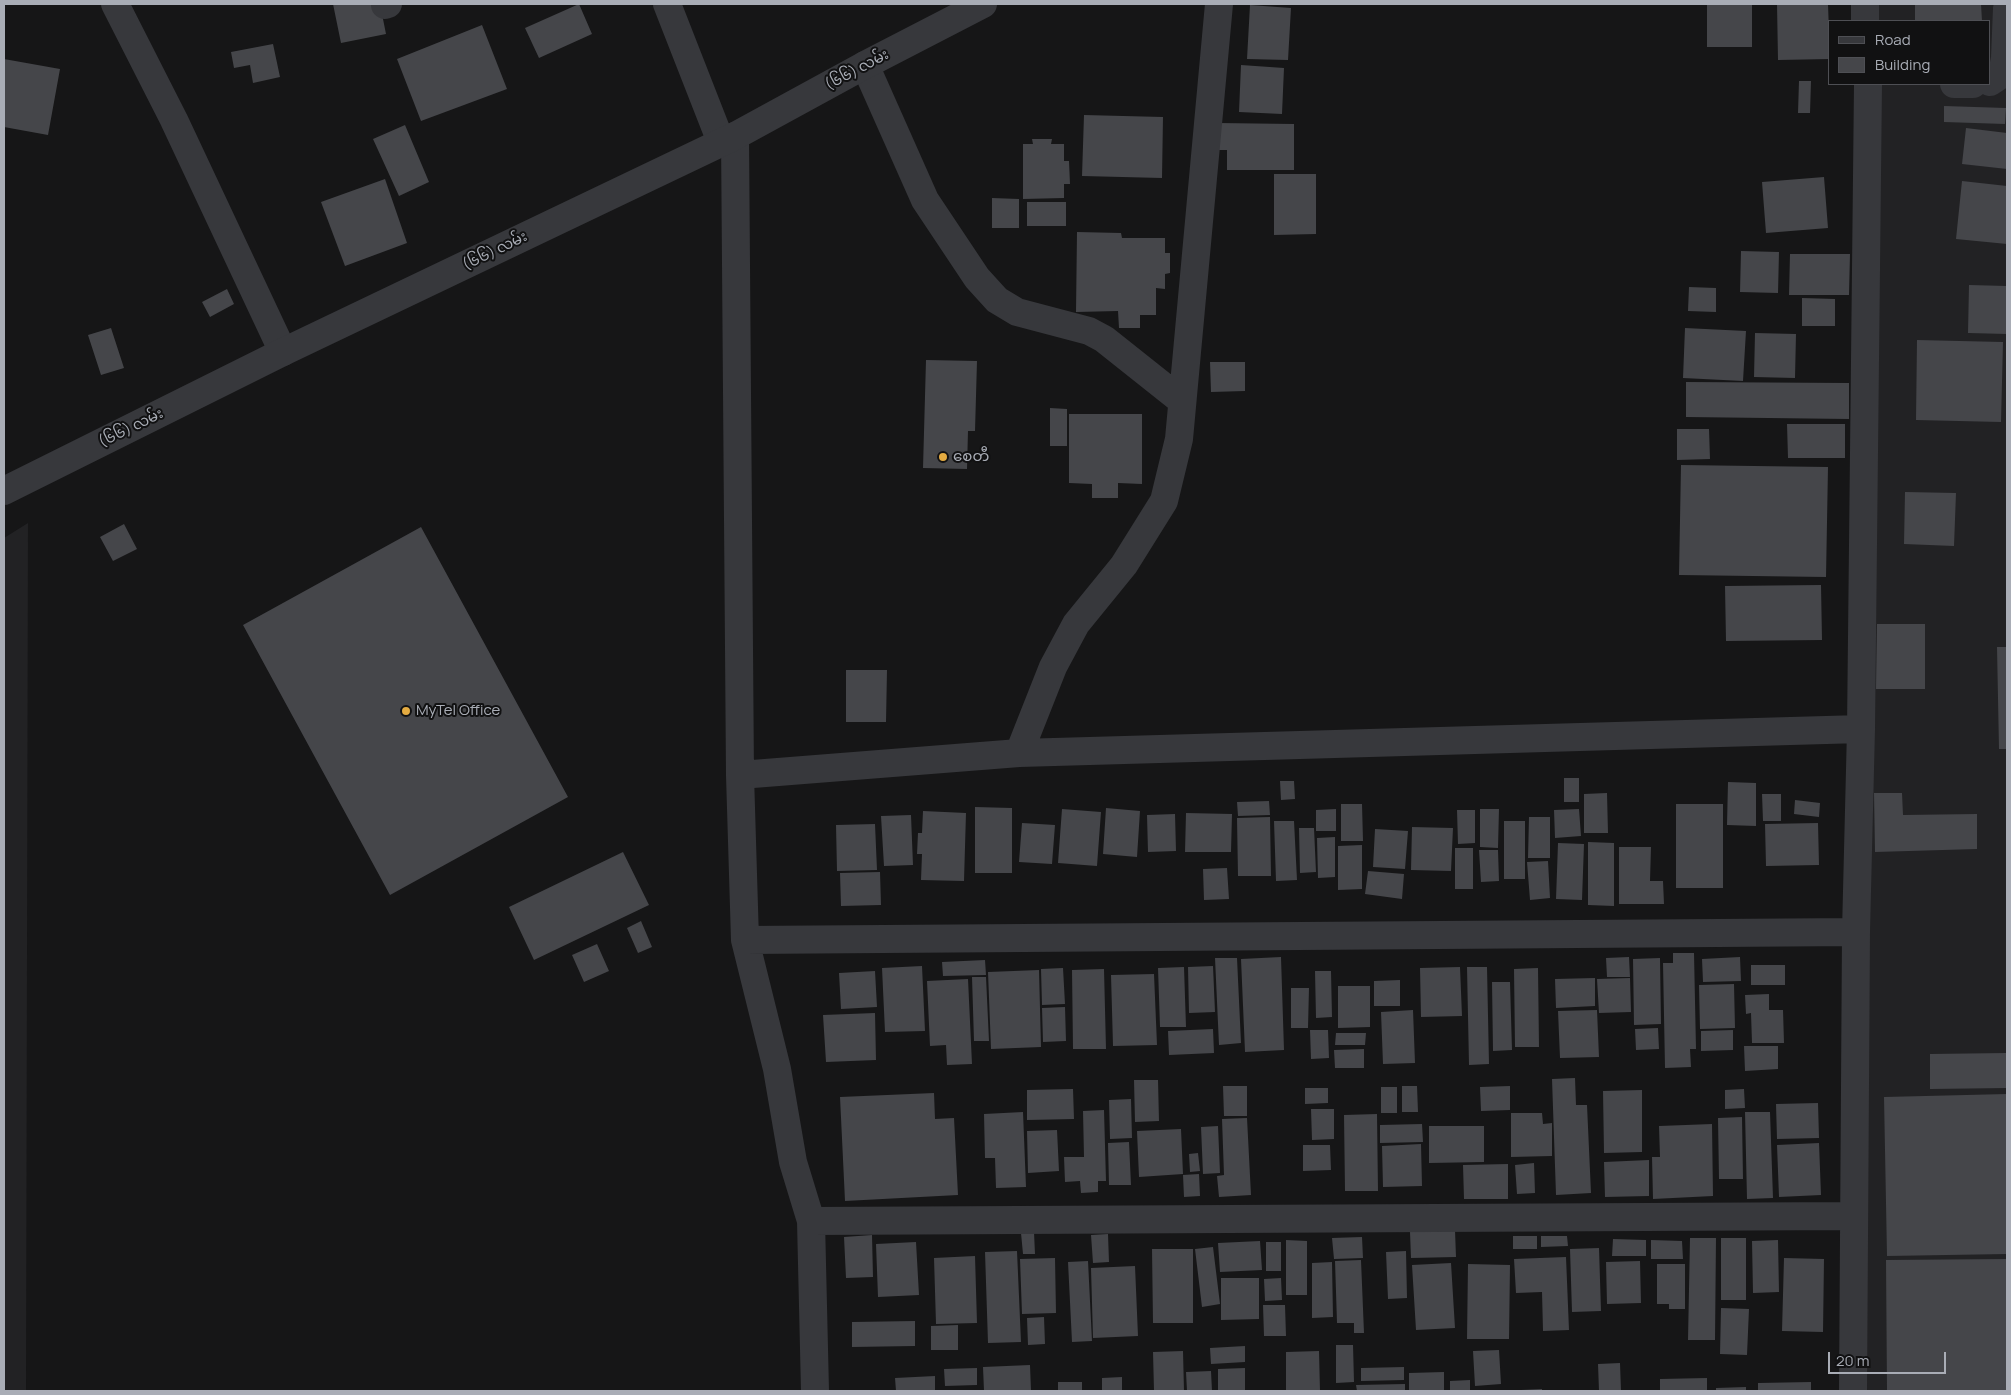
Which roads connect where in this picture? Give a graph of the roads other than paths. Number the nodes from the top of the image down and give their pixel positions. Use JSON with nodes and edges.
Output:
{"nodes":[{"id":1,"x":115,"y":4,"type":"edge"},
{"id":2,"x":667,"y":4,"type":"edge"},
{"id":3,"x":983,"y":4,"type":"edge"},
{"id":4,"x":1219,"y":4,"type":"edge"},
{"id":5,"x":1865,"y":4,"type":"edge"},
{"id":6,"x":2007,"y":8,"type":"edge"},
{"id":7,"x":1866,"y":20,"type":"edge"},
{"id":8,"x":865,"y":65,"type":"junction"},
{"id":9,"x":1991,"y":81,"type":"edge"},
{"id":10,"x":1868,"y":85,"type":"edge"},
{"id":11,"x":728,"y":139,"type":"junction"},
{"id":12,"x":283,"y":352,"type":"junction"},
{"id":13,"x":1182,"y":401,"type":"junction"},
{"id":14,"x":4,"y":491,"type":"edge"},
{"id":15,"x":1861,"y":729,"type":"junction"},
{"id":16,"x":1019,"y":753,"type":"junction"},
{"id":17,"x":740,"y":774,"type":"junction"},
{"id":18,"x":1856,"y":932,"type":"junction"},
{"id":19,"x":745,"y":940,"type":"junction"},
{"id":20,"x":1853,"y":1216,"type":"junction"},
{"id":21,"x":811,"y":1221,"type":"junction"},
{"id":22,"x":815,"y":1391,"type":"edge"},
{"id":23,"x":1853,"y":1391,"type":"edge"}],
"edges":[{"from":1,"to":12,"type":"street"},
{"from":2,"to":11,"type":"street"},
{"from":3,"to":8,"type":"street","name":"(၆၆) လမ်း"},
{"from":4,"to":13,"type":"street"},
{"from":5,"to":7,"type":"street"},
{"from":6,"to":9,"type":"street"},
{"from":8,"to":11,"type":"street","name":"(၆၆) လမ်း"},
{"from":8,"to":13,"type":"street"},
{"from":10,"to":15,"type":"street"},
{"from":11,"to":12,"type":"street","name":"(၆၆) လမ်း"},
{"from":11,"to":17,"type":"street"},
{"from":12,"to":14,"type":"street","name":"(၆၆) လမ်း"},
{"from":13,"to":16,"type":"street"},
{"from":15,"to":16,"type":"street"},
{"from":15,"to":18,"type":"street"},
{"from":16,"to":17,"type":"street"},
{"from":17,"to":19,"type":"street"},
{"from":18,"to":19,"type":"street"},
{"from":18,"to":20,"type":"street"},
{"from":19,"to":21,"type":"street"},
{"from":20,"to":21,"type":"street"},
{"from":20,"to":23,"type":"street"},
{"from":21,"to":22,"type":"street"}]}
